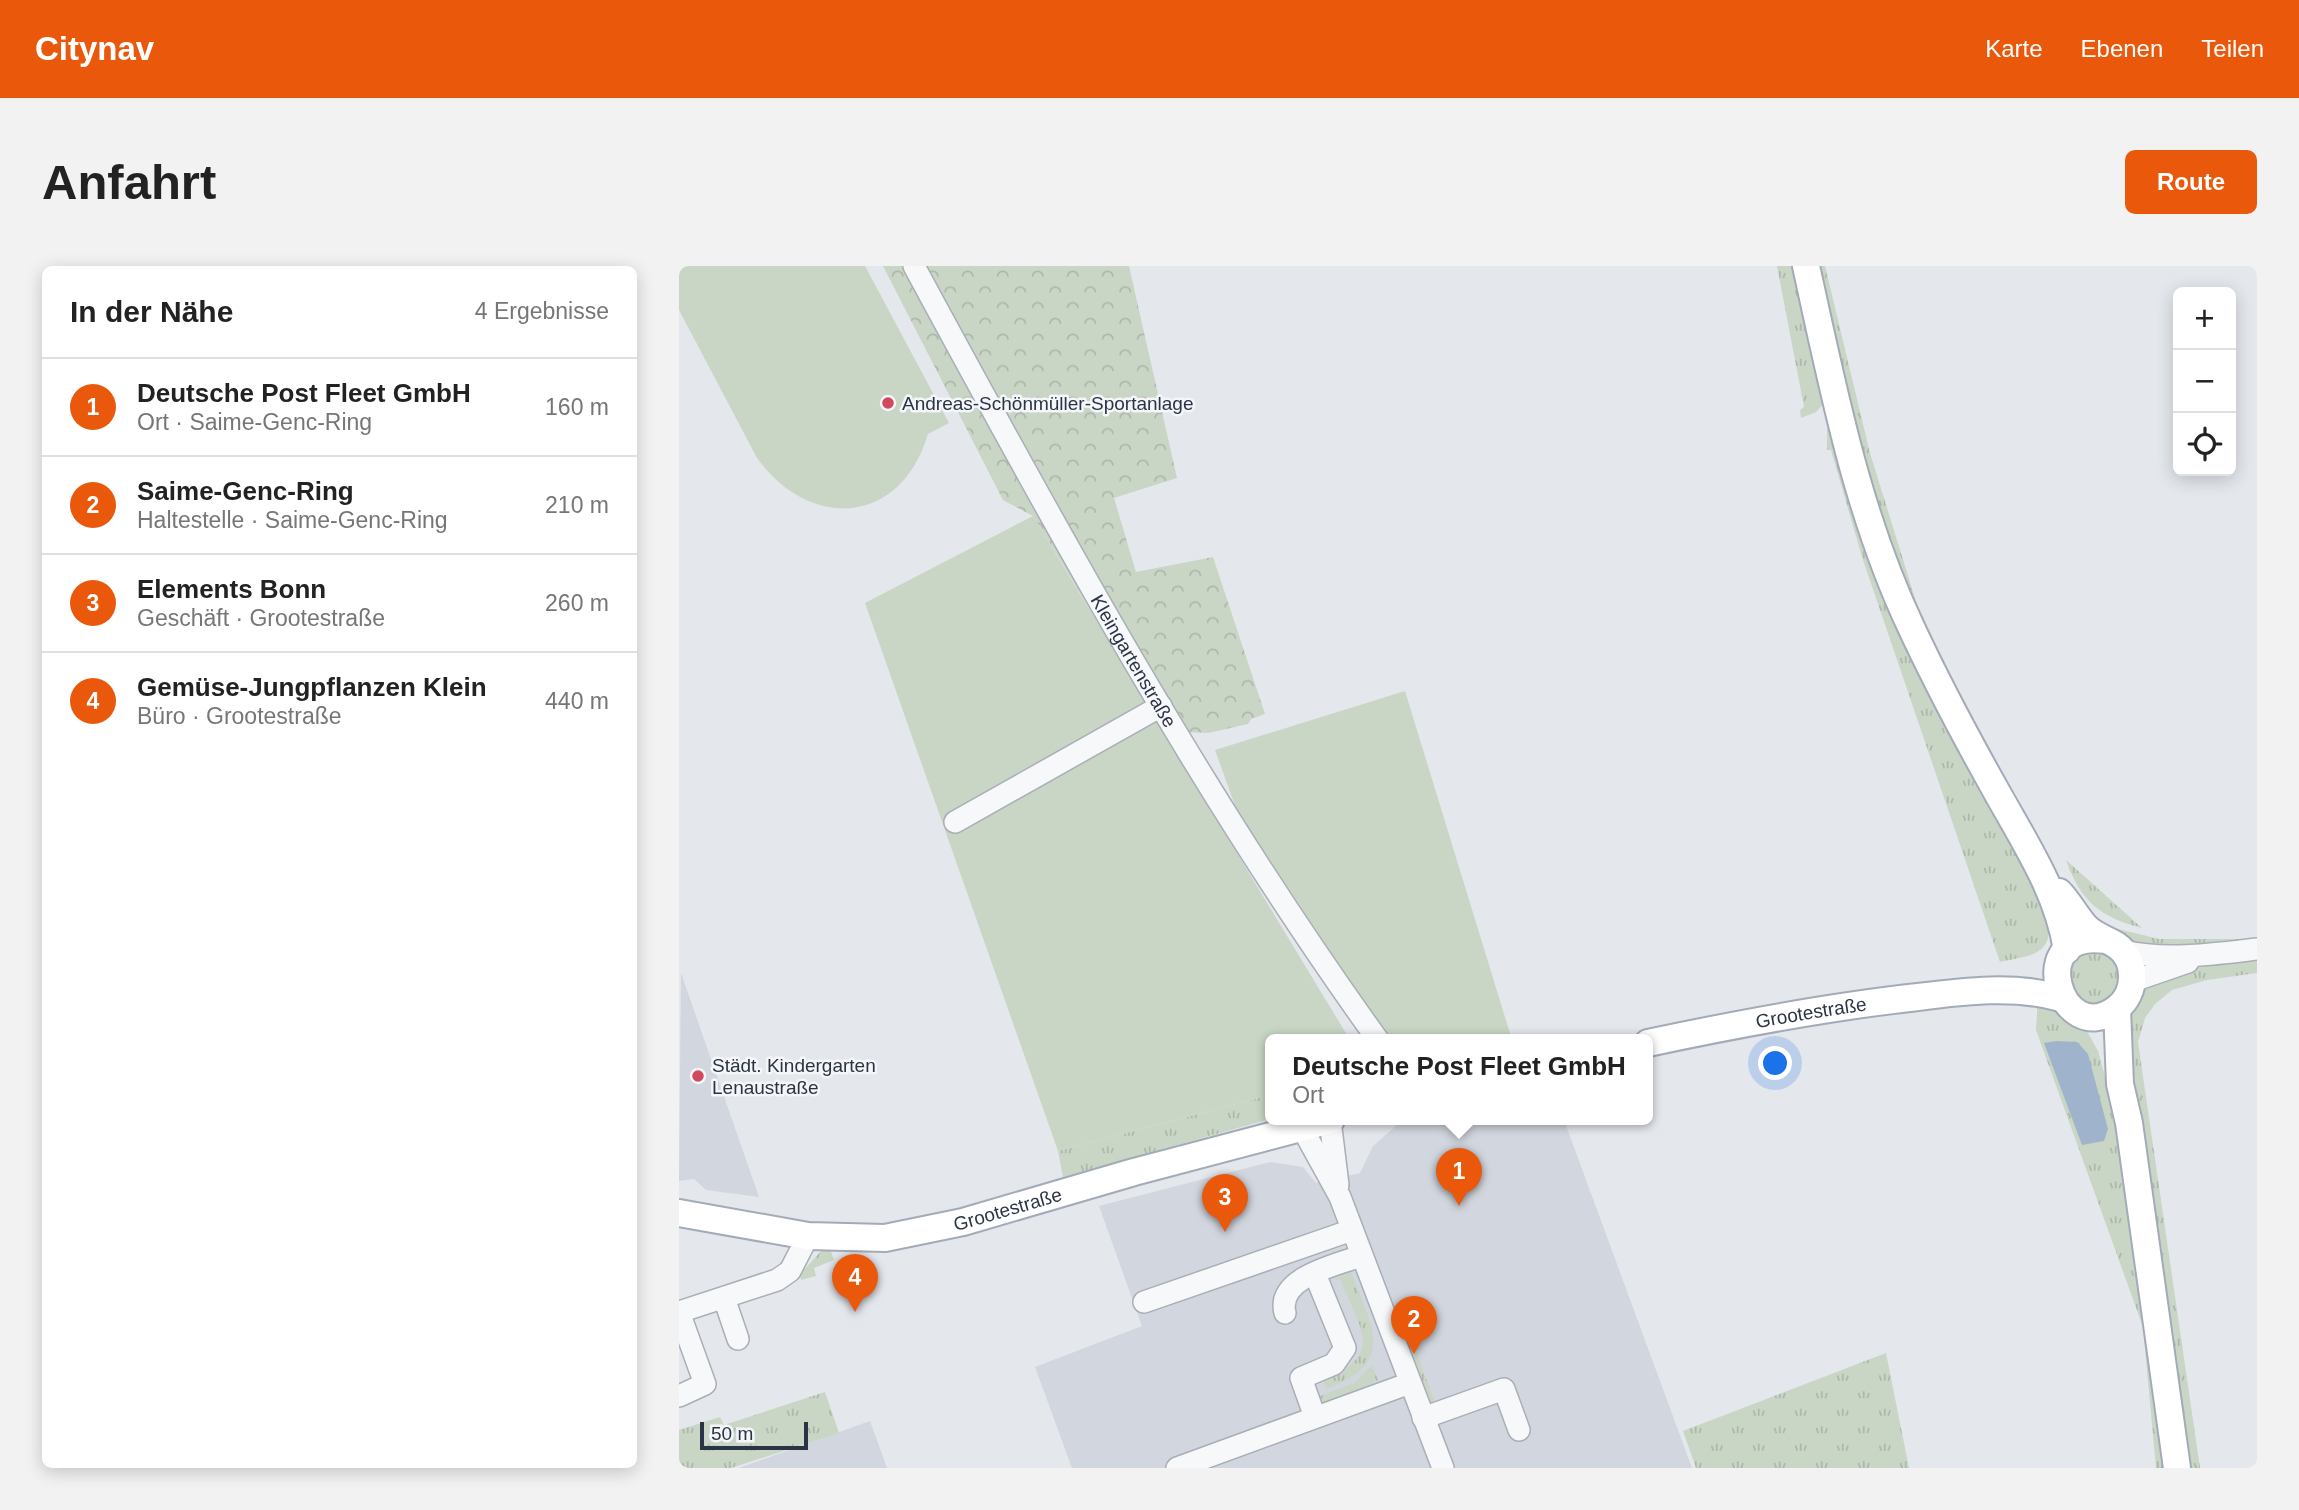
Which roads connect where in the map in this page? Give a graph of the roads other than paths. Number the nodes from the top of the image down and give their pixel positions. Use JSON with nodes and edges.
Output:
{"nodes":[{"id":1,"x":914,"y":266,"type":"edge"},
{"id":2,"x":1805,"y":266,"type":"edge"},
{"id":3,"x":1161,"y":706,"type":"junction"},
{"id":4,"x":955,"y":822,"type":"dead end"},
{"id":5,"x":2044,"y":875,"type":"junction"},
{"id":6,"x":2114,"y":946,"type":"junction"},
{"id":7,"x":2257,"y":949,"type":"edge"},
{"id":8,"x":2214,"y":954,"type":"junction"},
{"id":9,"x":2063,"y":955,"type":"junction"},
{"id":10,"x":2133,"y":981,"type":"junction"},
{"id":11,"x":1977,"y":991,"type":"junction"},
{"id":12,"x":2061,"y":998,"type":"junction"},
{"id":13,"x":2116,"y":1009,"type":"junction"},
{"id":14,"x":2087,"y":1015,"type":"junction"},
{"id":15,"x":1374,"y":1034,"type":"edge"},
{"id":16,"x":1653,"y":1042,"type":"edge"},
{"id":17,"x":2120,"y":1084,"type":"junction"},
{"id":18,"x":1312,"y":1125,"type":"edge"},
{"id":19,"x":1331,"y":1125,"type":"edge"},
{"id":20,"x":1301,"y":1128,"type":"junction"},
{"id":21,"x":1340,"y":1197,"type":"junction"},
{"id":22,"x":679,"y":1213,"type":"edge"},
{"id":23,"x":1352,"y":1230,"type":"junction"},
{"id":24,"x":808,"y":1236,"type":"junction"},
{"id":25,"x":1361,"y":1256,"type":"junction"},
{"id":26,"x":1315,"y":1274,"type":"junction"},
{"id":27,"x":723,"y":1298,"type":"junction"},
{"id":28,"x":1144,"y":1302,"type":"dead end"},
{"id":29,"x":679,"y":1312,"type":"edge"},
{"id":30,"x":1285,"y":1313,"type":"dead end"},
{"id":31,"x":739,"y":1339,"type":"dead end"},
{"id":32,"x":1410,"y":1382,"type":"junction"},
{"id":33,"x":679,"y":1396,"type":"edge"},
{"id":34,"x":1315,"y":1417,"type":"junction"},
{"id":35,"x":1423,"y":1418,"type":"junction"},
{"id":36,"x":1520,"y":1430,"type":"dead end"},
{"id":37,"x":1177,"y":1468,"type":"edge"},
{"id":38,"x":1443,"y":1468,"type":"edge"},
{"id":39,"x":2177,"y":1468,"type":"edge"}],
"edges":[{"from":1,"to":3,"type":"street","name":"Kleingartenstraße"},
{"from":2,"to":5,"type":"main road"},
{"from":3,"to":4,"type":"street"},
{"from":3,"to":15,"type":"street","name":"Kleingartenstraße"},
{"from":5,"to":6,"type":"main road"},
{"from":5,"to":9,"type":"main road"},
{"from":6,"to":8,"type":"street"},
{"from":6,"to":9,"type":"main road"},
{"from":6,"to":10,"type":"main road"},
{"from":7,"to":8,"type":"street"},
{"from":8,"to":10,"type":"street"},
{"from":9,"to":11,"type":"main road","name":"Grootestraße"},
{"from":9,"to":12,"type":"main road"},
{"from":10,"to":13,"type":"main road"},
{"from":11,"to":12,"type":"main road","name":"Grootestraße"},
{"from":11,"to":16,"type":"main road","name":"Grootestraße"},
{"from":12,"to":14,"type":"main road"},
{"from":13,"to":14,"type":"main road"},
{"from":13,"to":17,"type":"main road"},
{"from":14,"to":17,"type":"main road"},
{"from":17,"to":39,"type":"main road"},
{"from":18,"to":20,"type":"main road","name":"Grootestraße"},
{"from":19,"to":21,"type":"street"},
{"from":20,"to":21,"type":"street"},
{"from":20,"to":24,"type":"main road","name":"Grootestraße"},
{"from":21,"to":23,"type":"street"},
{"from":22,"to":24,"type":"main road","name":"Grootestraße"},
{"from":23,"to":25,"type":"street"},
{"from":23,"to":28,"type":"street"},
{"from":24,"to":27,"type":"street"},
{"from":25,"to":26,"type":"street"},
{"from":25,"to":32,"type":"street"},
{"from":26,"to":30,"type":"street"},
{"from":26,"to":34,"type":"street"},
{"from":27,"to":29,"type":"street"},
{"from":27,"to":31,"type":"street"},
{"from":29,"to":33,"type":"street"},
{"from":32,"to":34,"type":"street"},
{"from":32,"to":35,"type":"street"},
{"from":34,"to":37,"type":"street"},
{"from":35,"to":36,"type":"street"},
{"from":35,"to":38,"type":"street"}]}
